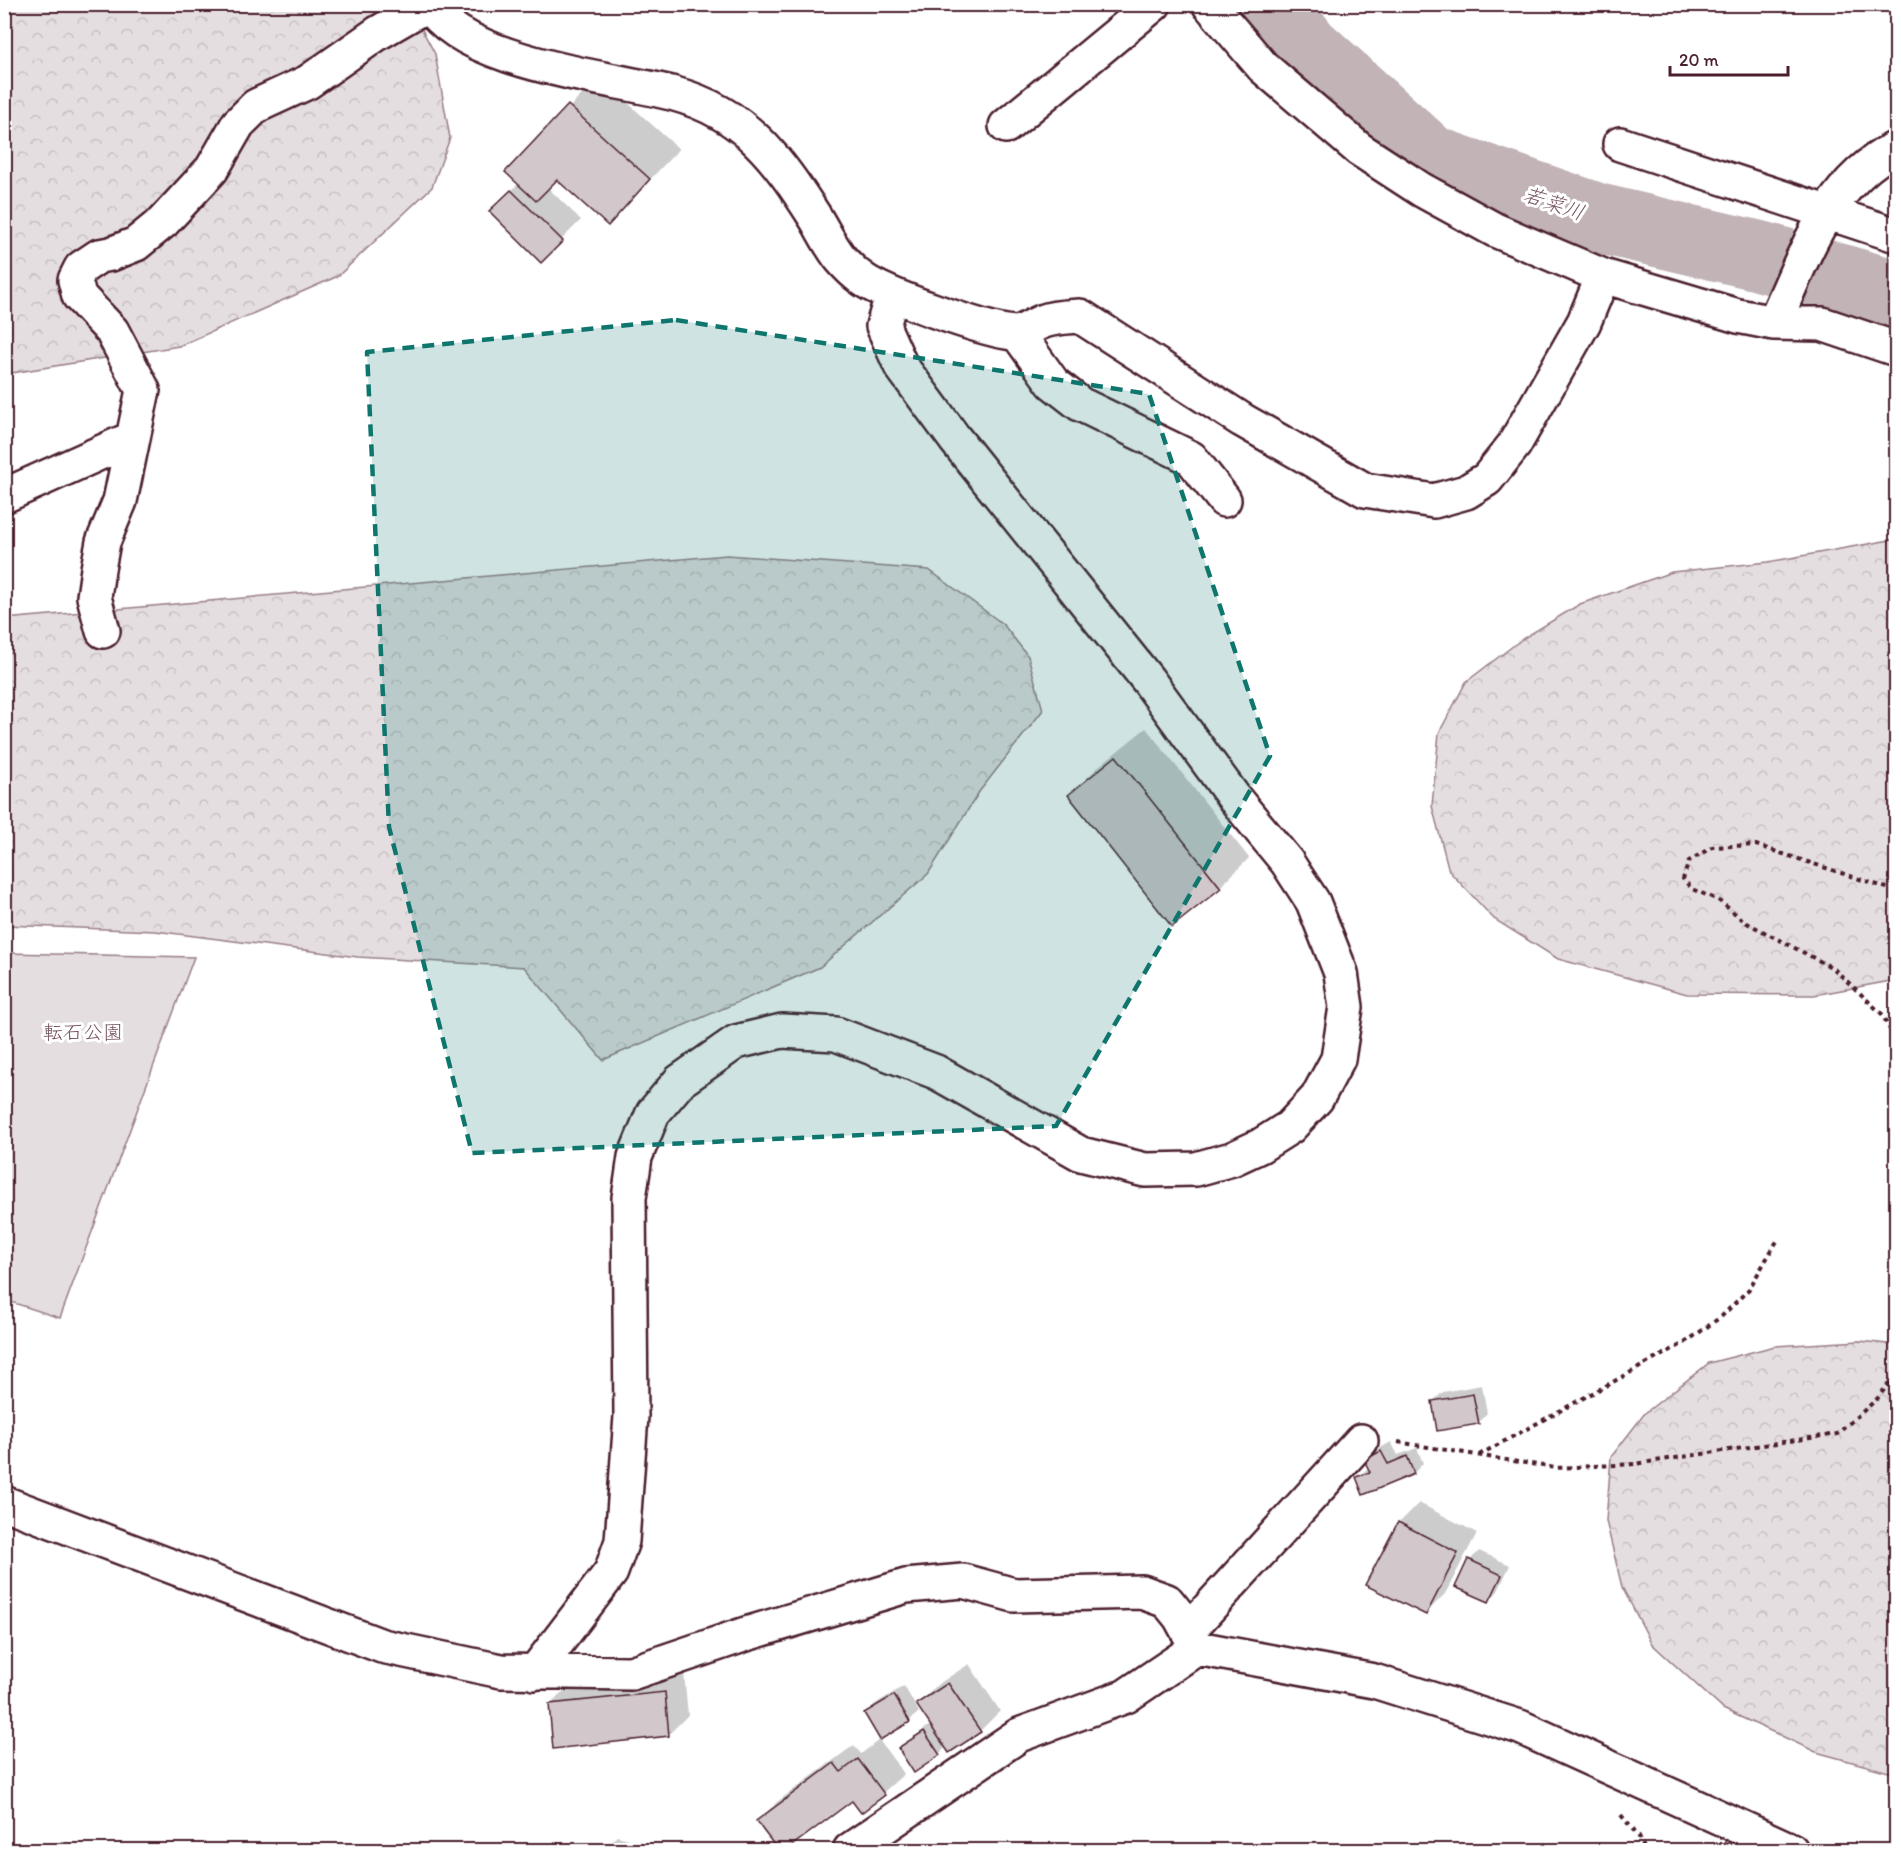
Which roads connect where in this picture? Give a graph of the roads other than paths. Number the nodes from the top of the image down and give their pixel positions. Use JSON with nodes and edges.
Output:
{"nodes":[{"id":1,"x":428,"y":4,"type":"edge"},
{"id":2,"x":1154,"y":4,"type":"edge"},
{"id":3,"x":1209,"y":4,"type":"edge"},
{"id":4,"x":1006,"y":126,"type":"dead end"},
{"id":5,"x":1620,"y":144,"type":"dead end"},
{"id":6,"x":1896,"y":148,"type":"edge"},
{"id":7,"x":1823,"y":219,"type":"junction"},
{"id":8,"x":1896,"y":235,"type":"edge"},
{"id":9,"x":1603,"y":276,"type":"junction"},
{"id":10,"x":892,"y":295,"type":"junction"},
{"id":11,"x":1777,"y":317,"type":"junction"},
{"id":12,"x":1017,"y":333,"type":"junction"},
{"id":13,"x":1896,"y":349,"type":"edge"},
{"id":14,"x":133,"y":438,"type":"junction"},
{"id":15,"x":4,"y":496,"type":"edge"},
{"id":16,"x":1224,"y":500,"type":"dead end"},
{"id":17,"x":103,"y":632,"type":"dead end"},
{"id":18,"x":1361,"y":1441,"type":"road end"},
{"id":19,"x":4,"y":1503,"type":"edge"},
{"id":20,"x":1193,"y":1640,"type":"junction"},
{"id":21,"x":534,"y":1673,"type":"junction"},
{"id":22,"x":850,"y":1851,"type":"edge"},
{"id":23,"x":1791,"y":1851,"type":"edge"}],
"edges":[{"from":1,"to":10,"type":"street"},
{"from":1,"to":14,"type":"street"},
{"from":2,"to":4,"type":"street"},
{"from":3,"to":9,"type":"street"},
{"from":5,"to":7,"type":"street"},
{"from":6,"to":7,"type":"street"},
{"from":7,"to":8,"type":"street"},
{"from":7,"to":11,"type":"street"},
{"from":9,"to":11,"type":"street"},
{"from":9,"to":12,"type":"street"},
{"from":10,"to":12,"type":"street"},
{"from":10,"to":21,"type":"street"},
{"from":11,"to":13,"type":"street"},
{"from":12,"to":16,"type":"street"},
{"from":14,"to":15,"type":"street"},
{"from":14,"to":17,"type":"street"},
{"from":18,"to":20,"type":"street"},
{"from":19,"to":21,"type":"street"},
{"from":20,"to":21,"type":"street"},
{"from":20,"to":22,"type":"street"},
{"from":20,"to":23,"type":"street"}]}
